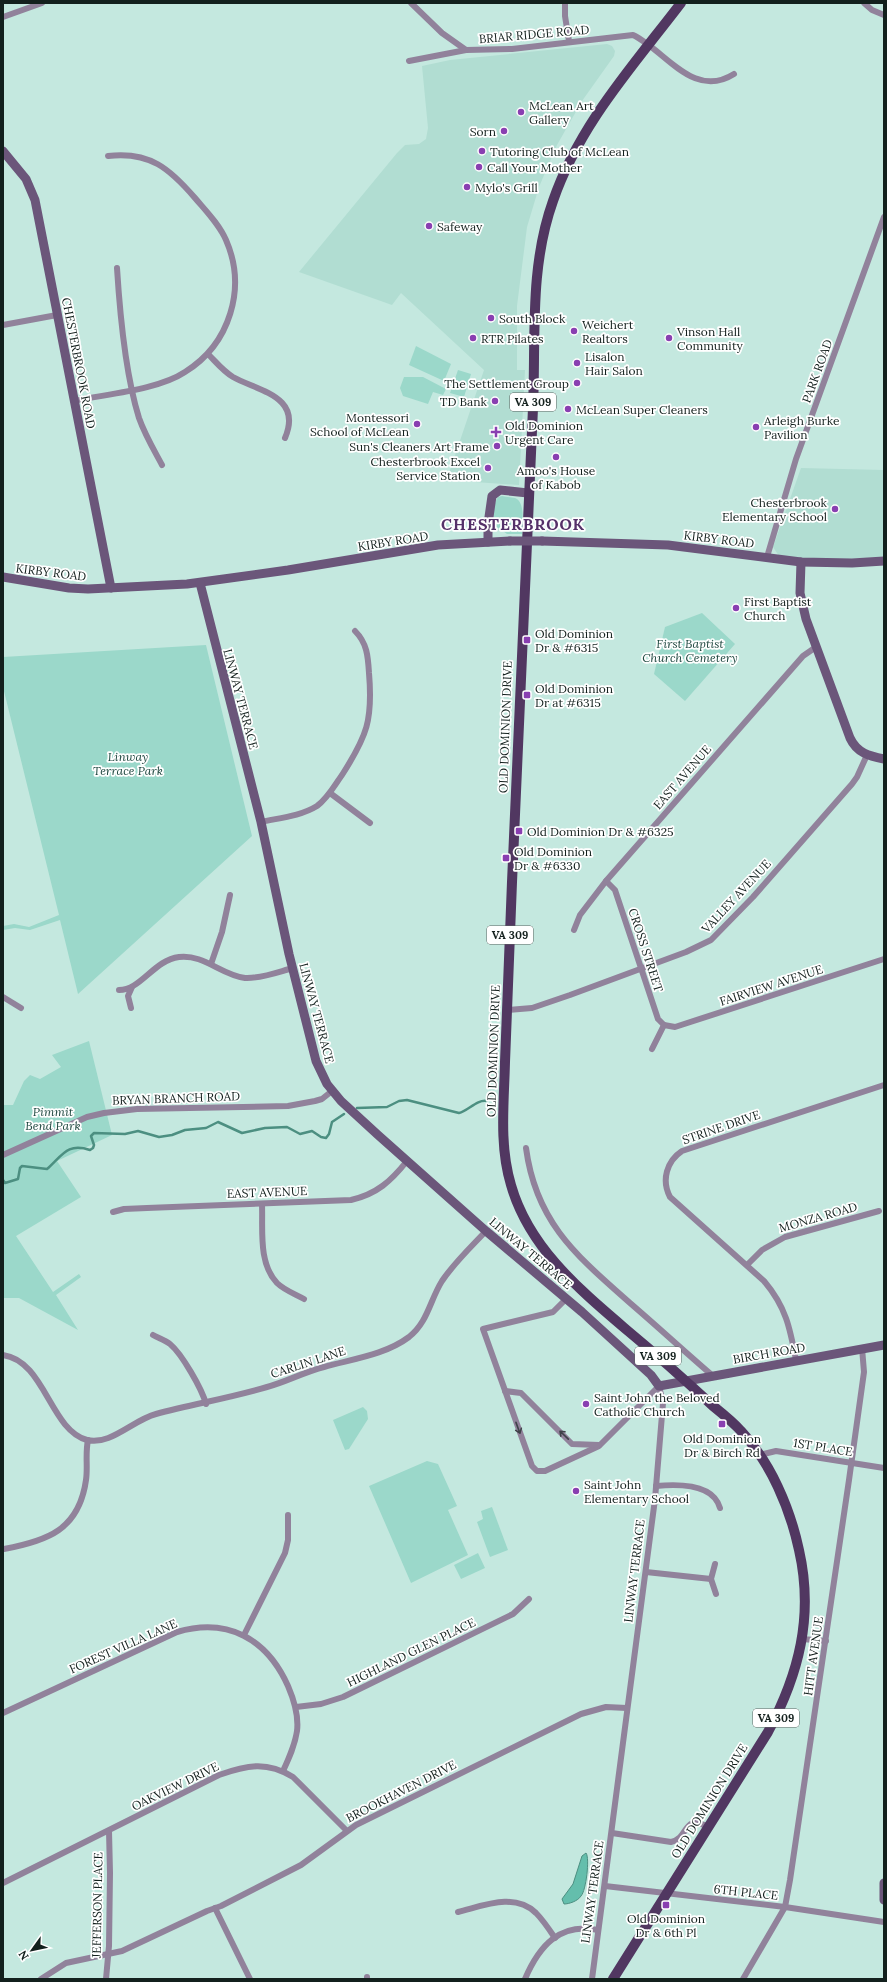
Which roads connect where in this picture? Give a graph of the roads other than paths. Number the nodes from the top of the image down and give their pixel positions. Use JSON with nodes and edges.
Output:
{"nodes":[{"id":1,"x":42,"y":3,"type":"edge"},
{"id":2,"x":411,"y":3,"type":"edge"},
{"id":3,"x":565,"y":3,"type":"edge"},
{"id":4,"x":681,"y":3,"type":"edge"},
{"id":5,"x":864,"y":3,"type":"edge"},
{"id":6,"x":884,"y":14,"type":"edge"},
{"id":7,"x":3,"y":17,"type":"edge"},
{"id":8,"x":569,"y":41,"type":"junction"},
{"id":9,"x":648,"y":46,"type":"junction"},
{"id":10,"x":466,"y":50,"type":"junction"},
{"id":11,"x":409,"y":61,"type":"dead end"},
{"id":12,"x":734,"y":74,"type":"dead end"},
{"id":13,"x":3,"y":151,"type":"edge"},
{"id":14,"x":108,"y":156,"type":"dead end"},
{"id":15,"x":884,"y":217,"type":"edge"},
{"id":16,"x":117,"y":268,"type":"dead end"},
{"id":17,"x":57,"y":315,"type":"junction"},
{"id":18,"x":3,"y":325,"type":"edge"},
{"id":19,"x":208,"y":354,"type":"junction"},
{"id":20,"x":133,"y":389,"type":"junction"},
{"id":21,"x":74,"y":401,"type":"junction"},
{"id":22,"x":284,"y":438,"type":"dead end"},
{"id":23,"x":162,"y":465,"type":"dead end"},
{"id":24,"x":528,"y":493,"type":"junction"},
{"id":25,"x":488,"y":542,"type":"junction"},
{"id":26,"x":767,"y":557,"type":"junction"},
{"id":27,"x":884,"y":561,"type":"edge"},
{"id":28,"x":801,"y":562,"type":"junction"},
{"id":29,"x":3,"y":577,"type":"edge"},
{"id":30,"x":200,"y":583,"type":"junction"},
{"id":31,"x":111,"y":588,"type":"junction"},
{"id":32,"x":355,"y":631,"type":"dead end"},
{"id":33,"x":816,"y":648,"type":"junction"},
{"id":34,"x":867,"y":755,"type":"junction"},
{"id":35,"x":884,"y":759,"type":"edge"},
{"id":36,"x":330,"y":793,"type":"junction"},
{"id":37,"x":261,"y":822,"type":"junction"},
{"id":38,"x":370,"y":824,"type":"dead end"},
{"id":39,"x":606,"y":881,"type":"junction"},
{"id":40,"x":230,"y":895,"type":"dead end"},
{"id":41,"x":574,"y":930,"type":"dead end"},
{"id":42,"x":884,"y":959,"type":"edge"},
{"id":43,"x":212,"y":964,"type":"junction"},
{"id":44,"x":293,"y":968,"type":"junction"},
{"id":45,"x":641,"y":970,"type":"junction"},
{"id":46,"x":133,"y":986,"type":"junction"},
{"id":47,"x":119,"y":990,"type":"dead end"},
{"id":48,"x":3,"y":997,"type":"edge"},
{"id":49,"x":21,"y":1008,"type":"dead end"},
{"id":50,"x":131,"y":1008,"type":"dead end"},
{"id":51,"x":507,"y":1010,"type":"junction"},
{"id":52,"x":664,"y":1026,"type":"junction"},
{"id":53,"x":652,"y":1049,"type":"dead end"},
{"id":54,"x":884,"y":1085,"type":"edge"},
{"id":55,"x":332,"y":1092,"type":"junction"},
{"id":56,"x":526,"y":1148,"type":"dead end"},
{"id":57,"x":3,"y":1155,"type":"edge"},
{"id":58,"x":407,"y":1161,"type":"junction"},
{"id":59,"x":262,"y":1204,"type":"junction"},
{"id":60,"x":879,"y":1211,"type":"dead end"},
{"id":61,"x":113,"y":1212,"type":"dead end"},
{"id":62,"x":486,"y":1231,"type":"junction"},
{"id":63,"x":747,"y":1265,"type":"junction"},
{"id":64,"x":304,"y":1299,"type":"dead end"},
{"id":65,"x":566,"y":1299,"type":"junction"},
{"id":66,"x":153,"y":1335,"type":"dead end"},
{"id":67,"x":884,"y":1345,"type":"edge"},
{"id":68,"x":862,"y":1348,"type":"junction"},
{"id":69,"x":3,"y":1354,"type":"edge"},
{"id":70,"x":796,"y":1360,"type":"junction"},
{"id":71,"x":713,"y":1376,"type":"junction"},
{"id":72,"x":686,"y":1381,"type":"junction"},
{"id":73,"x":659,"y":1386,"type":"junction"},
{"id":74,"x":505,"y":1391,"type":"junction"},
{"id":75,"x":206,"y":1404,"type":"junction"},
{"id":76,"x":88,"y":1440,"type":"junction"},
{"id":77,"x":599,"y":1446,"type":"junction"},
{"id":78,"x":759,"y":1455,"type":"junction"},
{"id":79,"x":851,"y":1462,"type":"junction"},
{"id":80,"x":884,"y":1468,"type":"edge"},
{"id":81,"x":656,"y":1486,"type":"junction"},
{"id":82,"x":720,"y":1508,"type":"dead end"},
{"id":83,"x":288,"y":1515,"type":"dead end"},
{"id":84,"x":4,"y":1548,"type":"edge"},
{"id":85,"x":715,"y":1564,"type":"dead end"},
{"id":86,"x":646,"y":1572,"type":"junction"},
{"id":87,"x":711,"y":1579,"type":"junction"},
{"id":88,"x":716,"y":1594,"type":"dead end"},
{"id":89,"x":528,"y":1599,"type":"dead end"},
{"id":90,"x":244,"y":1635,"type":"junction"},
{"id":91,"x":802,"y":1638,"type":"junction"},
{"id":92,"x":826,"y":1641,"type":"junction"},
{"id":93,"x":296,"y":1707,"type":"junction"},
{"id":94,"x":627,"y":1708,"type":"junction"},
{"id":95,"x":3,"y":1713,"type":"edge"},
{"id":96,"x":283,"y":1771,"type":"junction"},
{"id":97,"x":708,"y":1826,"type":"junction"},
{"id":98,"x":108,"y":1831,"type":"junction"},
{"id":99,"x":347,"y":1831,"type":"junction"},
{"id":100,"x":612,"y":1833,"type":"junction"},
{"id":101,"x":3,"y":1883,"type":"edge"},
{"id":102,"x":884,"y":1883,"type":"edge"},
{"id":103,"x":605,"y":1886,"type":"junction"},
{"id":104,"x":666,"y":1894,"type":"junction"},
{"id":105,"x":884,"y":1900,"type":"edge"},
{"id":106,"x":785,"y":1907,"type":"junction"},
{"id":107,"x":215,"y":1908,"type":"junction"},
{"id":108,"x":458,"y":1912,"type":"dead end"},
{"id":109,"x":884,"y":1922,"type":"edge"},
{"id":110,"x":598,"y":1930,"type":"junction"},
{"id":111,"x":555,"y":1938,"type":"junction"},
{"id":112,"x":108,"y":1955,"type":"junction"},
{"id":113,"x":41,"y":1979,"type":"edge"},
{"id":114,"x":106,"y":1979,"type":"edge"},
{"id":115,"x":250,"y":1979,"type":"edge"},
{"id":116,"x":525,"y":1979,"type":"edge"},
{"id":117,"x":592,"y":1979,"type":"edge"},
{"id":118,"x":612,"y":1979,"type":"edge"},
{"id":119,"x":743,"y":1979,"type":"edge"}],
"edges":[{"from":1,"to":7,"type":"street"},
{"from":2,"to":10,"type":"street","name":"BRIAR RIDGE ROAD"},
{"from":3,"to":8,"type":"street"},
{"from":4,"to":9,"type":"main road","name":"OLD DOMINION DRIVE","number":"VA 309"},
{"from":5,"to":6,"type":"street"},
{"from":8,"to":9,"type":"street","name":"BRIAR RIDGE ROAD"},
{"from":8,"to":10,"type":"street","name":"BRIAR RIDGE ROAD"},
{"from":9,"to":12,"type":"street","name":"BRIAR RIDGE ROAD"},
{"from":9,"to":24,"type":"main road","name":"OLD DOMINION DRIVE","number":"VA 309"},
{"from":10,"to":11,"type":"street"},
{"from":13,"to":17,"type":"street","name":"CHESTERBROOK ROAD"},
{"from":14,"to":19,"type":"street"},
{"from":15,"to":26,"type":"street","name":"PARK ROAD"},
{"from":16,"to":20,"type":"street"},
{"from":17,"to":18,"type":"street"},
{"from":17,"to":21,"type":"street","name":"CHESTERBROOK ROAD"},
{"from":19,"to":20,"type":"street"},
{"from":19,"to":22,"type":"street"},
{"from":20,"to":21,"type":"street"},
{"from":20,"to":23,"type":"street"},
{"from":21,"to":31,"type":"street","name":"CHESTERBROOK ROAD"},
{"from":24,"to":25,"type":"street"},
{"from":24,"to":51,"type":"main road","name":"OLD DOMINION DRIVE","number":"VA 309"},
{"from":25,"to":26,"type":"street","name":"KIRBY ROAD","bridge":true},
{"from":25,"to":30,"type":"street","name":"KIRBY ROAD"},
{"from":26,"to":28,"type":"street","name":"KIRBY ROAD"},
{"from":27,"to":28,"type":"street","name":"KIRBY ROAD"},
{"from":28,"to":33,"type":"street"},
{"from":29,"to":31,"type":"street","name":"KIRBY ROAD"},
{"from":30,"to":31,"type":"street","name":"KIRBY ROAD"},
{"from":30,"to":37,"type":"street","name":"LINWAY TERRACE"},
{"from":32,"to":36,"type":"street"},
{"from":33,"to":34,"type":"street"},
{"from":33,"to":39,"type":"street","name":"EAST AVENUE"},
{"from":34,"to":35,"type":"street"},
{"from":34,"to":45,"type":"street","name":"VALLEY AVENUE"},
{"from":36,"to":37,"type":"street"},
{"from":36,"to":38,"type":"street"},
{"from":37,"to":44,"type":"street","name":"LINWAY TERRACE"},
{"from":39,"to":41,"type":"street","name":"EAST AVENUE"},
{"from":39,"to":45,"type":"street","name":"CROSS STREET"},
{"from":40,"to":43,"type":"street"},
{"from":42,"to":52,"type":"street","name":"FAIRVIEW AVENUE"},
{"from":43,"to":44,"type":"street"},
{"from":43,"to":46,"type":"street"},
{"from":44,"to":55,"type":"street","name":"LINWAY TERRACE"},
{"from":45,"to":51,"type":"street","name":"VALLEY AVENUE"},
{"from":45,"to":52,"type":"street","name":"CROSS STREET"},
{"from":46,"to":47,"type":"street"},
{"from":46,"to":50,"type":"street"},
{"from":48,"to":49,"type":"street"},
{"from":51,"to":72,"type":"main road","name":"OLD DOMINION DRIVE","number":"VA 309"},
{"from":52,"to":53,"type":"street"},
{"from":54,"to":63,"type":"street","name":"STRINE DRIVE"},
{"from":55,"to":57,"type":"street","name":"BRYAN BRANCH ROAD"},
{"from":55,"to":58,"type":"street","name":"LINWAY TERRACE"},
{"from":56,"to":71,"type":"street"},
{"from":58,"to":59,"type":"street","name":"EAST AVENUE"},
{"from":58,"to":62,"type":"street","name":"LINWAY TERRACE"},
{"from":59,"to":61,"type":"street","name":"EAST AVENUE"},
{"from":59,"to":64,"type":"street"},
{"from":60,"to":63,"type":"street","name":"MONZA ROAD"},
{"from":62,"to":65,"type":"street","name":"LINWAY TERRACE"},
{"from":62,"to":75,"type":"street","name":"CARLIN LANE"},
{"from":63,"to":70,"type":"street","name":"STRINE DRIVE"},
{"from":65,"to":73,"type":"street","name":"LINWAY TERRACE"},
{"from":65,"to":74,"type":"street"},
{"from":66,"to":75,"type":"street"},
{"from":67,"to":68,"type":"street","name":"BIRCH ROAD"},
{"from":68,"to":70,"type":"street","name":"BIRCH ROAD"},
{"from":68,"to":79,"type":"street","name":"HITT AVENUE"},
{"from":69,"to":76,"type":"street"},
{"from":70,"to":71,"type":"street","name":"BIRCH ROAD"},
{"from":71,"to":72,"type":"street","name":"BIRCH ROAD"},
{"from":72,"to":73,"type":"street","name":"BIRCH ROAD"},
{"from":72,"to":78,"type":"main road","name":"OLD DOMINION DRIVE","number":"VA 309"},
{"from":73,"to":77,"type":"street"},
{"from":73,"to":81,"type":"street","name":"LINWAY TERRACE"},
{"from":77,"to":74,"type":"street","one_way":true},
{"from":74,"to":77,"type":"street","one_way":true},
{"from":75,"to":76,"type":"street","name":"CARLIN LANE"},
{"from":76,"to":84,"type":"street"},
{"from":78,"to":79,"type":"street","name":"1ST PLACE"},
{"from":78,"to":91,"type":"main road","name":"OLD DOMINION DRIVE","number":"VA 309"},
{"from":79,"to":80,"type":"street","name":"1ST PLACE"},
{"from":79,"to":92,"type":"street","name":"HITT AVENUE"},
{"from":81,"to":82,"type":"street"},
{"from":81,"to":86,"type":"street","name":"LINWAY TERRACE"},
{"from":83,"to":90,"type":"street"},
{"from":85,"to":87,"type":"street"},
{"from":86,"to":87,"type":"street"},
{"from":86,"to":94,"type":"street","name":"LINWAY TERRACE"},
{"from":87,"to":88,"type":"street"},
{"from":89,"to":93,"type":"street","name":"HIGHLAND GLEN PLACE"},
{"from":90,"to":93,"type":"street","name":"FOREST VILLA LANE"},
{"from":90,"to":95,"type":"street","name":"FOREST VILLA LANE"},
{"from":91,"to":92,"type":"street"},
{"from":91,"to":97,"type":"main road","name":"OLD DOMINION DRIVE","number":"VA 309"},
{"from":92,"to":106,"type":"street","name":"HITT AVENUE"},
{"from":93,"to":96,"type":"street","name":"FOREST VILLA LANE"},
{"from":94,"to":99,"type":"street","name":"BROOKHAVEN DRIVE"},
{"from":94,"to":100,"type":"street","name":"LINWAY TERRACE"},
{"from":96,"to":98,"type":"street","name":"OAKVIEW DRIVE"},
{"from":96,"to":99,"type":"street","name":"OAKVIEW DRIVE"},
{"from":97,"to":100,"type":"street"},
{"from":97,"to":104,"type":"main road","name":"OLD DOMINION DRIVE","number":"VA 309"},
{"from":98,"to":101,"type":"street","name":"OAKVIEW DRIVE"},
{"from":98,"to":112,"type":"street","name":"JEFFERSON PLACE"},
{"from":99,"to":107,"type":"street","name":"BROOKHAVEN DRIVE"},
{"from":100,"to":103,"type":"street","name":"LINWAY TERRACE"},
{"from":102,"to":105,"type":"street"},
{"from":103,"to":104,"type":"street","name":"6TH PLACE"},
{"from":103,"to":110,"type":"street","name":"LINWAY TERRACE"},
{"from":104,"to":106,"type":"street","name":"6TH PLACE"},
{"from":104,"to":118,"type":"main road","name":"OLD DOMINION DRIVE","number":"VA 309"},
{"from":106,"to":109,"type":"street","name":"6TH PLACE"},
{"from":106,"to":119,"type":"street","name":"HITT AVENUE"},
{"from":107,"to":112,"type":"street","name":"BROOKHAVEN DRIVE"},
{"from":107,"to":115,"type":"street"},
{"from":108,"to":111,"type":"street"},
{"from":110,"to":111,"type":"street"},
{"from":110,"to":117,"type":"street","name":"LINWAY TERRACE"},
{"from":111,"to":116,"type":"street"},
{"from":112,"to":113,"type":"street","name":"BROOKHAVEN DRIVE"},
{"from":112,"to":114,"type":"street","name":"JEFFERSON PLACE"}]}
